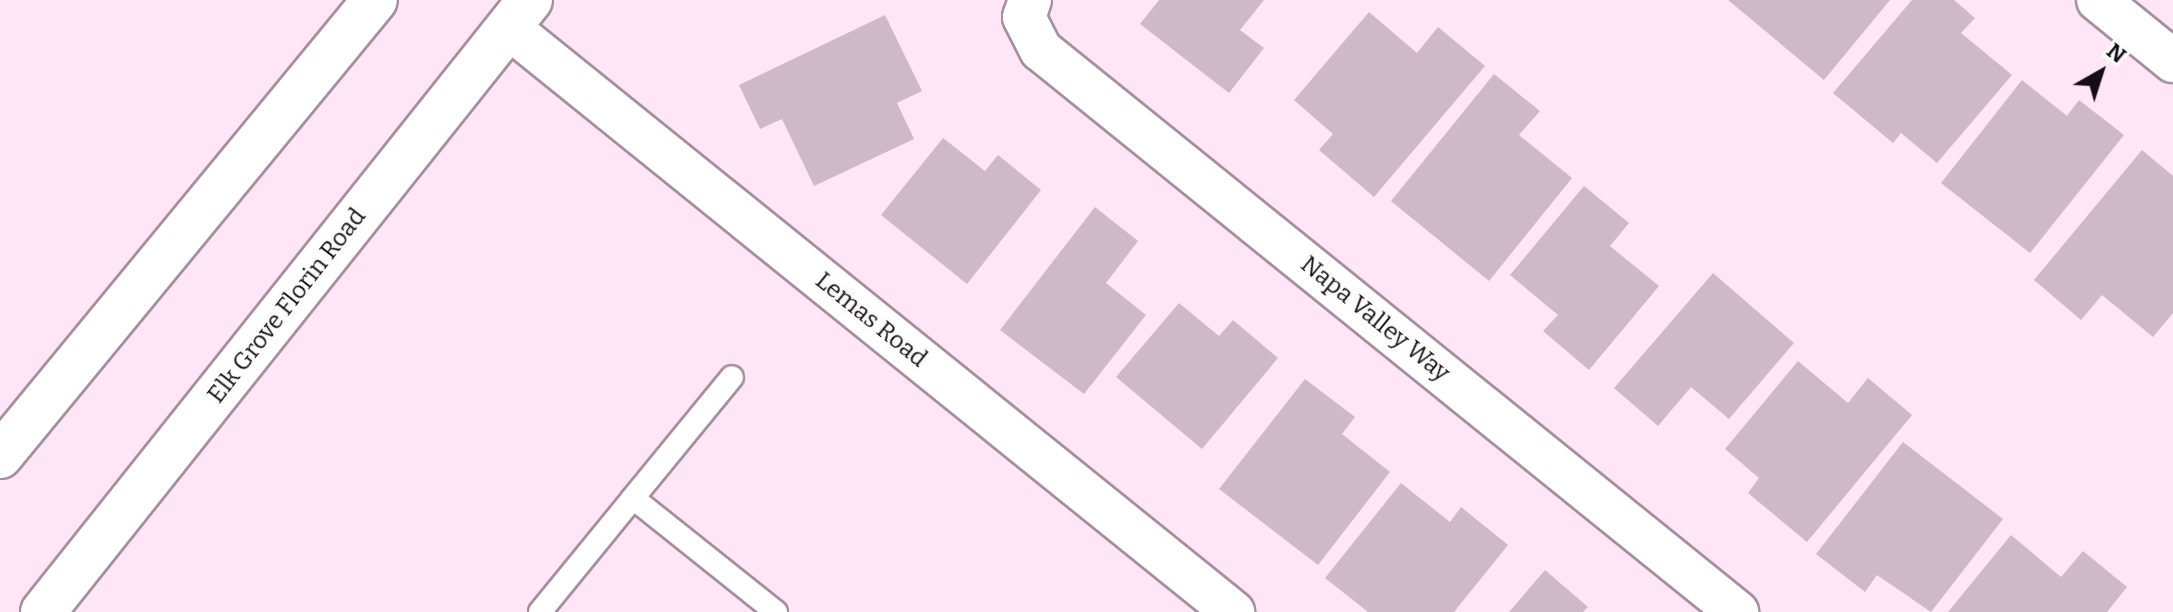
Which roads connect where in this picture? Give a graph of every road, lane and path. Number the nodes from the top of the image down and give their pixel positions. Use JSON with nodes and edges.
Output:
{"nodes":[{"id":1,"x":2098,"y":0,"type":"edge"},
{"id":2,"x":370,"y":4,"type":"edge"},
{"id":3,"x":1027,"y":8,"type":"edge"},
{"id":4,"x":519,"y":14,"type":"edge"},
{"id":5,"x":2173,"y":61,"type":"edge"},
{"id":6,"x":732,"y":377,"type":"dead end"},
{"id":7,"x":0,"y":456,"type":"edge"},
{"id":8,"x":633,"y":498,"type":"junction"},
{"id":9,"x":43,"y":612,"type":"edge"},
{"id":10,"x":540,"y":612,"type":"edge"},
{"id":11,"x":776,"y":612,"type":"edge"},
{"id":12,"x":1233,"y":612,"type":"edge"},
{"id":13,"x":1737,"y":612,"type":"edge"}],
"edges":[{"from":1,"to":5,"type":"street"},
{"from":2,"to":7,"type":"main road"},
{"from":3,"to":13,"type":"street","name":"Napa Valley Way"},
{"from":4,"to":9,"type":"main road","name":"Elk Grove Florin Road"},
{"from":4,"to":12,"type":"street","name":"Lemas Road"},
{"from":6,"to":8,"type":"lane"},
{"from":8,"to":10,"type":"lane"},
{"from":8,"to":11,"type":"lane"}]}
